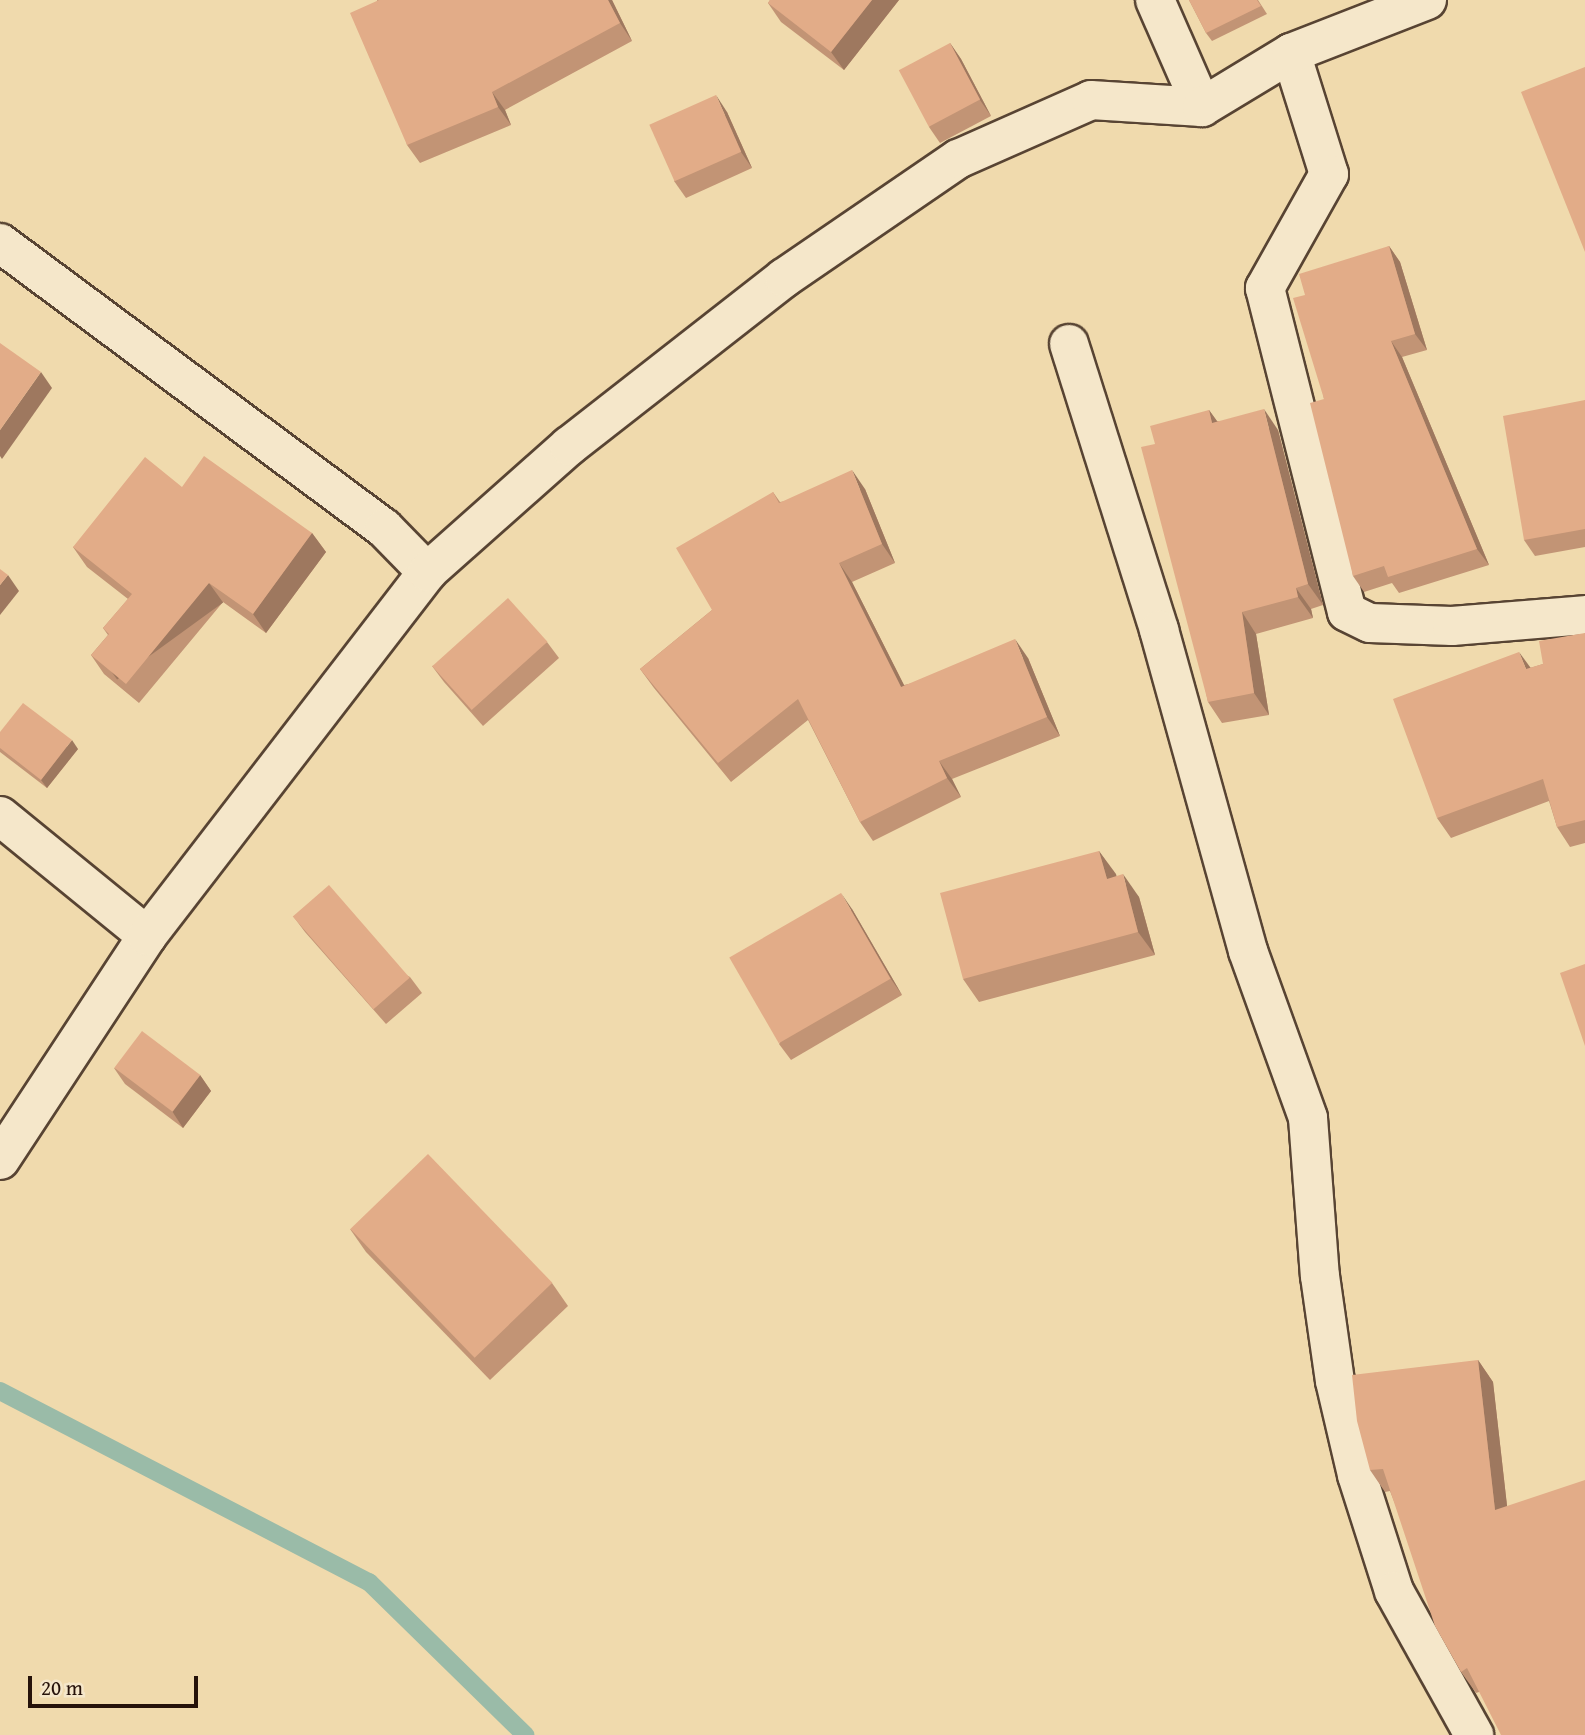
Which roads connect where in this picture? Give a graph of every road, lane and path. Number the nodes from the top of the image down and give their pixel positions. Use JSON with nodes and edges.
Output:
{"nodes":[{"id":1,"x":1155,"y":0,"type":"edge"},
{"id":2,"x":1427,"y":0,"type":"edge"},
{"id":3,"x":1291,"y":53,"type":"junction"},
{"id":4,"x":1202,"y":107,"type":"junction"},
{"id":5,"x":0,"y":243,"type":"edge"},
{"id":6,"x":1069,"y":344,"type":"dead end"},
{"id":7,"x":428,"y":572,"type":"junction"},
{"id":8,"x":1585,"y":615,"type":"edge"},
{"id":9,"x":0,"y":816,"type":"edge"},
{"id":10,"x":147,"y":936,"type":"junction"},
{"id":11,"x":0,"y":1160,"type":"edge"},
{"id":12,"x":1474,"y":1735,"type":"edge"}],
"edges":[{"from":1,"to":4,"type":"street"},
{"from":2,"to":3,"type":"street"},
{"from":3,"to":4,"type":"street"},
{"from":3,"to":8,"type":"street"},
{"from":4,"to":7,"type":"street"},
{"from":5,"to":7,"type":"street"},
{"from":6,"to":12,"type":"street"},
{"from":7,"to":10,"type":"street"},
{"from":9,"to":10,"type":"street"},
{"from":10,"to":11,"type":"street"}]}
